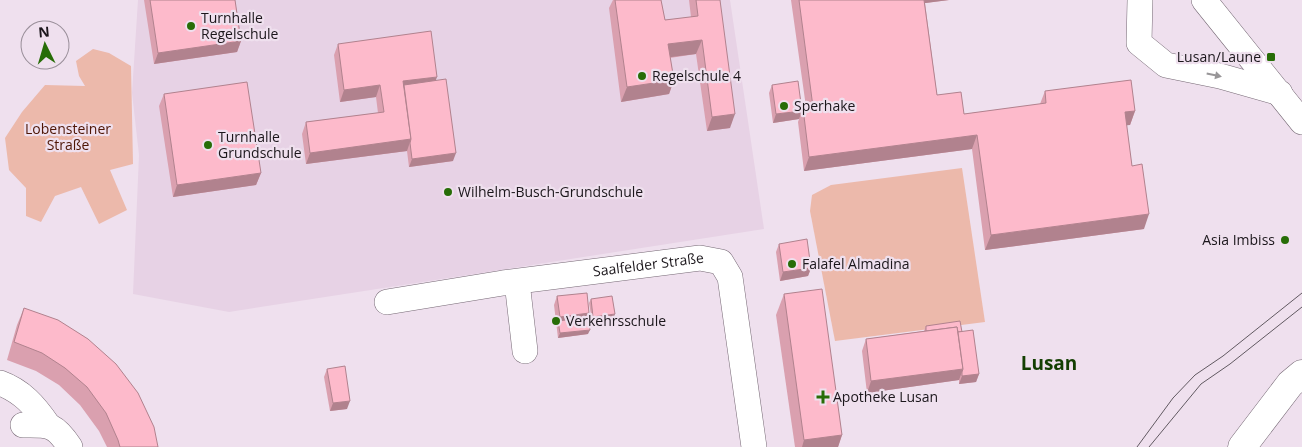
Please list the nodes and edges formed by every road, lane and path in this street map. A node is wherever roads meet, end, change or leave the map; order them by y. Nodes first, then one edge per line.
1 (1140, 0) edge
2 (1204, 0) edge
3 (1280, 94) junction
4 (1302, 122) edge
5 (517, 282) junction
6 (387, 302) dead end
7 (525, 351) dead end
8 (1302, 374) edge
9 (0, 383) edge
10 (22, 425) dead end
11 (48, 425) junction
12 (70, 447) edge
13 (754, 447) edge
14 (1242, 447) edge

1 -> 3 street
2 - 3 street
3 - 4 street
5 - 6 street, Saalfelder Straße
5 - 7 street
5 - 13 street, Saalfelder Straße
8 - 14 main road
9 - 11 street
10 - 11 street
11 - 12 street

